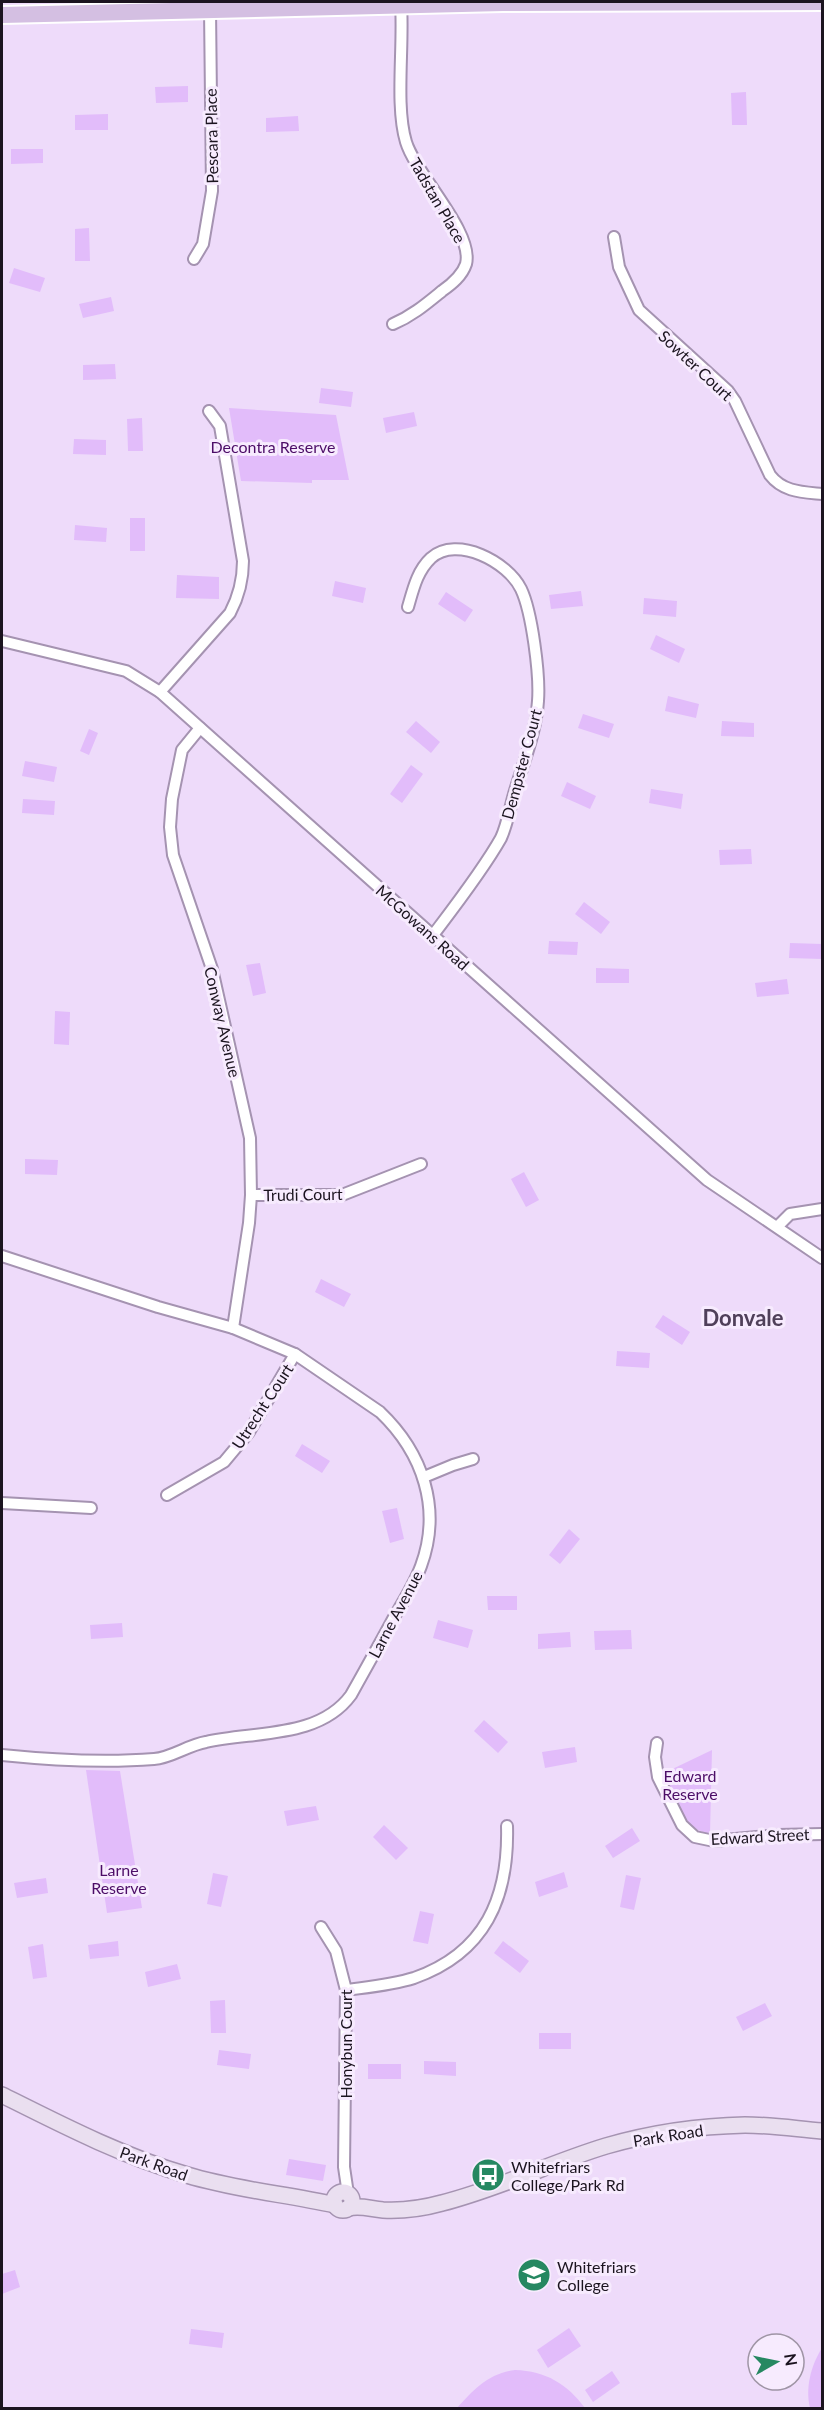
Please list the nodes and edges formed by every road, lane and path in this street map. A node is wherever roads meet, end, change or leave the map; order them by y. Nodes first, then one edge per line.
1 (578, 2) edge
2 (822, 3) edge
3 (401, 5) junction
4 (210, 9) junction
5 (2, 15) edge
6 (614, 237) dead end
7 (194, 259) dead end
8 (393, 324) dead end
9 (209, 411) dead end
10 (822, 494) edge
11 (408, 607) dead end
12 (2, 641) edge
13 (160, 692) junction
14 (200, 728) junction
15 (433, 935) junction
16 (421, 1164) dead end
17 (251, 1195) junction
18 (822, 1209) edge
19 (778, 1226) junction
20 (2, 1256) edge
21 (822, 1258) edge
22 (233, 1328) junction
23 (295, 1354) junction
24 (473, 1459) dead end
25 (424, 1478) junction
26 (167, 1495) dead end
27 (2, 1503) edge
28 (91, 1508) dead end
29 (657, 1743) dead end
30 (2, 1755) edge
31 (507, 1826) dead end
32 (822, 1834) edge
33 (321, 1927) dead end
34 (346, 1990) junction
35 (2, 2095) edge
36 (822, 2131) edge
37 (343, 2198) junction

1 - 2 main road
1 - 3 main road
3 - 4 main road
3 - 8 street, Tadstan Place
4 - 5 main road
4 - 7 street, Pescara Place
6 - 10 street, Sowter Court
9 - 13 street
11 - 15 street, Dempster Court
12 - 13 street, McGowans Road
13 - 14 street, McGowans Road
14 - 15 street, McGowans Road
14 - 17 street, Conway Avenue
15 - 19 street, McGowans Road
16 - 17 street, Trudi Court
17 - 22 street, Conway Avenue
18 - 19 street
19 - 21 street, McGowans Road
20 - 22 street, Larne Avenue
22 - 23 street, Larne Avenue
23 - 25 street, Larne Avenue
23 - 26 street, Utrecht Court
24 - 25 street
25 - 30 street, Larne Avenue
27 - 28 street
29 - 32 street, Edward Street
31 - 34 street
33 - 34 street, Honybun Court
34 - 37 street, Honybun Court
35 - 37 street, Park Road
36 - 37 street, Park Road

